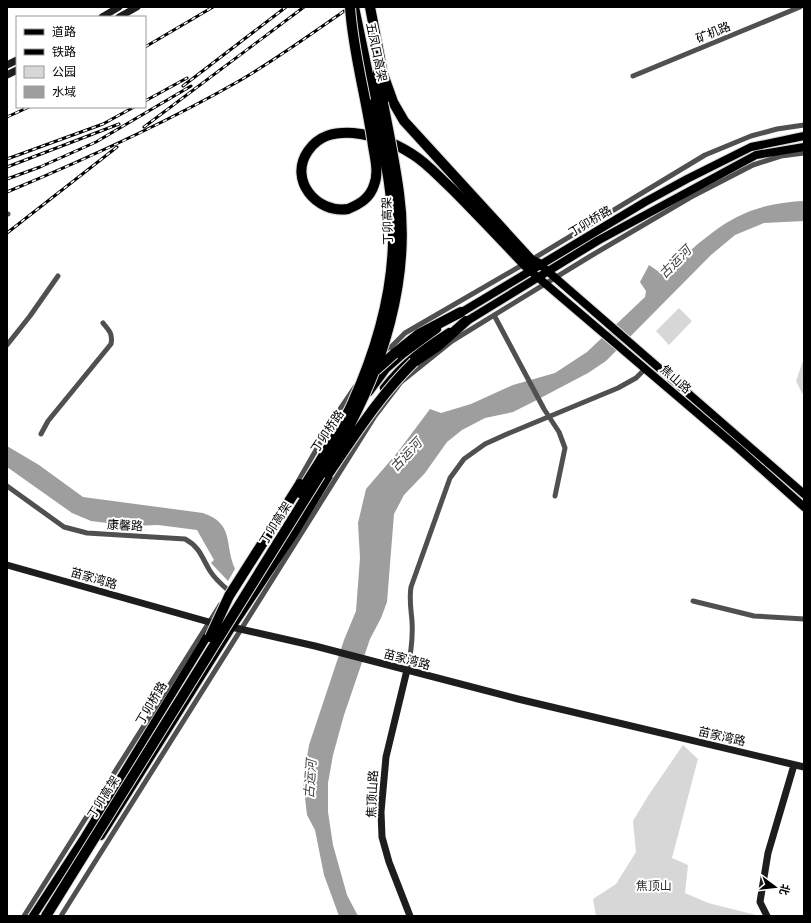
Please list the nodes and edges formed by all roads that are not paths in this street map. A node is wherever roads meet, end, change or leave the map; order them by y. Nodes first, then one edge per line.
1 (118, 7) edge
2 (137, 7) edge
3 (350, 7) edge
4 (354, 7) edge
5 (366, 7) edge
6 (370, 7) edge
7 (800, 7) edge
8 (104, 16) edge
9 (121, 16) edge
10 (16, 60) edge
11 (7, 65) edge
12 (16, 70) edge
13 (7, 75) edge
14 (633, 76) dead end
15 (379, 103) junction
16 (804, 125) edge
17 (804, 136) edge
18 (804, 146) edge
19 (804, 153) edge
20 (535, 268) junction
21 (58, 276) dead end
22 (554, 278) junction
23 (544, 284) junction
24 (461, 312) junction
25 (494, 315) junction
26 (466, 321) junction
27 (102, 323) dead end
28 (7, 345) edge
29 (645, 369) junction
30 (549, 417) junction
31 (41, 434) dead end
32 (337, 439) junction
33 (7, 486) edge
34 (804, 494) edge
35 (555, 496) dead end
36 (804, 507) edge
37 (7, 565) edge
38 (248, 591) junction
39 (229, 592) junction
40 (693, 601) dead end
41 (804, 619) edge
42 (212, 622) junction
43 (236, 629) junction
44 (210, 637) junction
45 (407, 670) junction
46 (794, 765) junction
47 (804, 767) edge
48 (57, 898) junction
49 (24, 916) edge
50 (34, 916) edge
51 (41, 916) edge
52 (46, 916) edge
53 (50, 916) edge
54 (61, 916) edge
55 (410, 916) edge
56 (766, 916) edge

1 - 8 street
2 - 9 street
3 - 20 highway, bridge
4 - 15 highway, 五凤口高架
5 - 15 highway, 五凤口高架
6 - 20 highway
7 - 14 street, 矿机路
10 - 11 street
12 - 13 street
15 - 32 highway, 丁卯高架, bridge
16 - 20 street
17 - 20 main road, 丁卯桥路
18 - 20 main road, 丁卯桥路
19 - 22 street
20 - 22 main road, 焦山路
20 - 23 main road, 焦山路
20 - 24 main road, 丁卯桥路
20 - 26 main road, 丁卯桥路
20 - 39 street
21 - 28 street
22 - 23 street
22 - 34 main road, 焦山路
23 - 25 street
23 - 29 main road, 焦山路
24 - 42 main road, 丁卯桥路
24 - 44 highway, bridge
25 - 30 street
25 - 43 street
26 - 38 highway, bridge
26 - 43 main road, 丁卯桥路
27 - 31 street
29 - 30 street
29 - 36 main road, 焦山路
30 - 35 street
30 - 45 street
32 - 38 highway, 丁卯高架, bridge
32 - 44 highway, 丁卯高架, bridge
33 - 39 street, 康馨路
37 - 42 street, 苗家湾路
38 - 48 highway, 丁卯高架, bridge
39 - 42 street
40 - 41 street
42 - 43 street, 苗家湾路
42 - 49 street
42 - 50 main road, 丁卯桥路
43 - 45 street, 苗家湾路
43 - 53 main road, 丁卯桥路
43 - 54 street
44 - 51 highway, 丁卯高架
45 - 46 street, 苗家湾路
45 - 55 street, 焦顶山路
46 - 47 street, 苗家湾路
46 - 56 street
48 - 52 highway, 丁卯高架, bridge
48 - 53 highway, bridge

